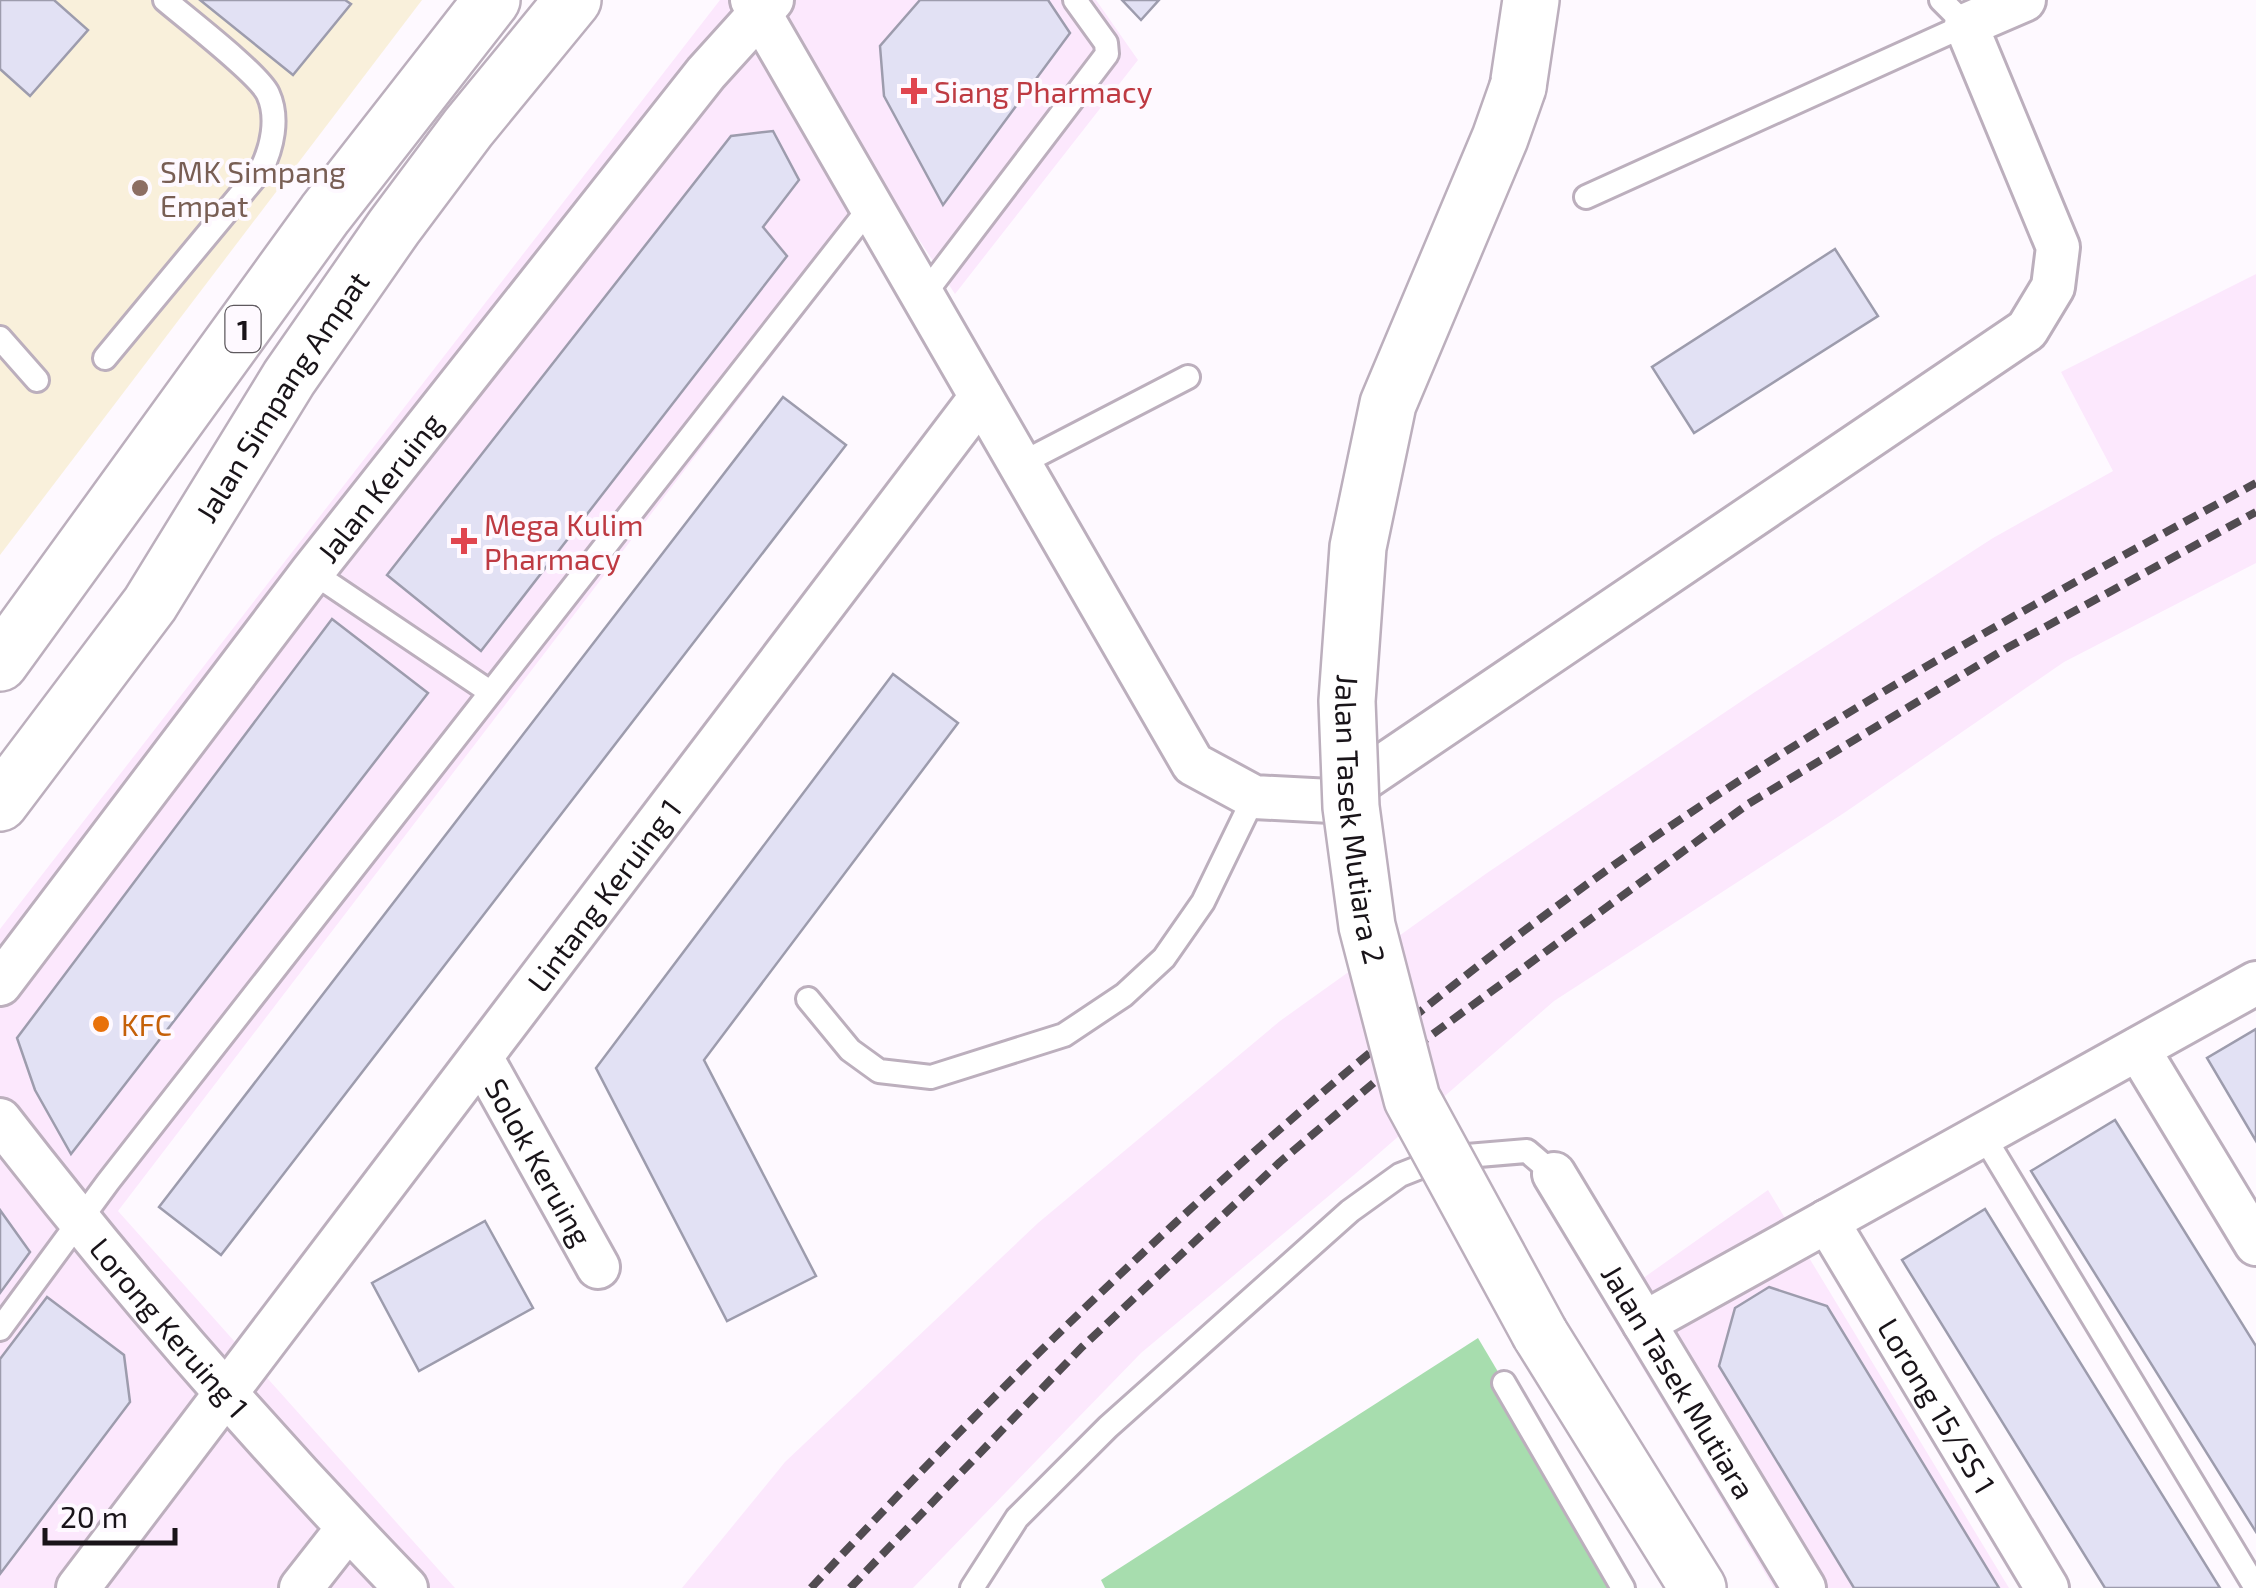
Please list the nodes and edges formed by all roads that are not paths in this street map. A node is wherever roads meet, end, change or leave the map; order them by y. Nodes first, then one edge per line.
1 (165, 0) edge
2 (492, 0) edge
3 (573, 0) edge
4 (1075, 0) edge
5 (1531, 0) edge
6 (2024, 0) edge
7 (754, 4) edge
8 (1954, 12) edge
9 (1586, 197) dead end
10 (871, 206) junction
11 (923, 296) junction
12 (0, 338) edge
13 (106, 358) dead end
14 (1188, 377) dead end
15 (38, 380) dead end
16 (982, 397) junction
17 (1020, 464) junction
18 (312, 572) junction
19 (0, 662) edge
20 (490, 692) junction
21 (1254, 797) junction
22 (0, 802) edge
23 (2256, 983) edge
24 (0, 984) edge
25 (808, 999) dead end
26 (2138, 1049) junction
27 (481, 1057) junction
28 (0, 1120) edge
29 (1983, 1135) junction
30 (1554, 1174) joint
31 (1826, 1222) junction
32 (80, 1223) junction
33 (2256, 1244) edge
34 (598, 1267) dead end
35 (1644, 1323) junction
36 (0, 1329) edge
37 (1504, 1383) dead end
38 (226, 1393) junction
39 (348, 1528) junction
40 (1616, 1585) edge
41 (78, 1588) edge
42 (301, 1588) edge
43 (406, 1588) edge
44 (972, 1588) edge
45 (1698, 1588) edge
46 (1804, 1588) edge
47 (2048, 1588) edge
48 (2256, 1588) edge

1 - 13 lane
2 - 19 main road, 1
3 - 22 main road, Jalan Simpang Ampat / 1
4 - 11 lane
5 - 45 main road, Jalan Tasek Mutiara 2, bridge
6 - 8 street
7 - 10 street
7 - 18 street, Jalan Keruing
8 - 9 lane
8 - 21 street
10 - 11 street
10 - 20 lane
11 - 16 street
12 - 15 lane
14 - 17 lane
16 - 17 street
16 - 27 street, Lintang Keruing 1
17 - 21 street
18 - 20 lane
18 - 24 street, Jalan Keruing
20 - 32 lane
21 - 25 lane
23 - 26 street
26 - 29 street
26 - 33 street
27 - 34 street, Solok Keruing
27 - 38 street, Lintang Keruing 1
28 - 32 street, Lorong Keruing 1
29 - 31 street
29 - 48 lane
30 - 35 street, Jalan Tasek Mutiara
30 - 44 lane
31 - 35 street
31 - 47 street, Lorong 15/SS 1
32 - 36 lane
32 - 38 street, Lorong Keruing 1
35 - 46 street, Jalan Tasek Mutiara
37 - 40 lane
38 - 39 street, Lorong Keruing 1
38 - 41 street, Lintang Keruing 1
39 - 42 street
39 - 43 street, Lorong Keruing 1

